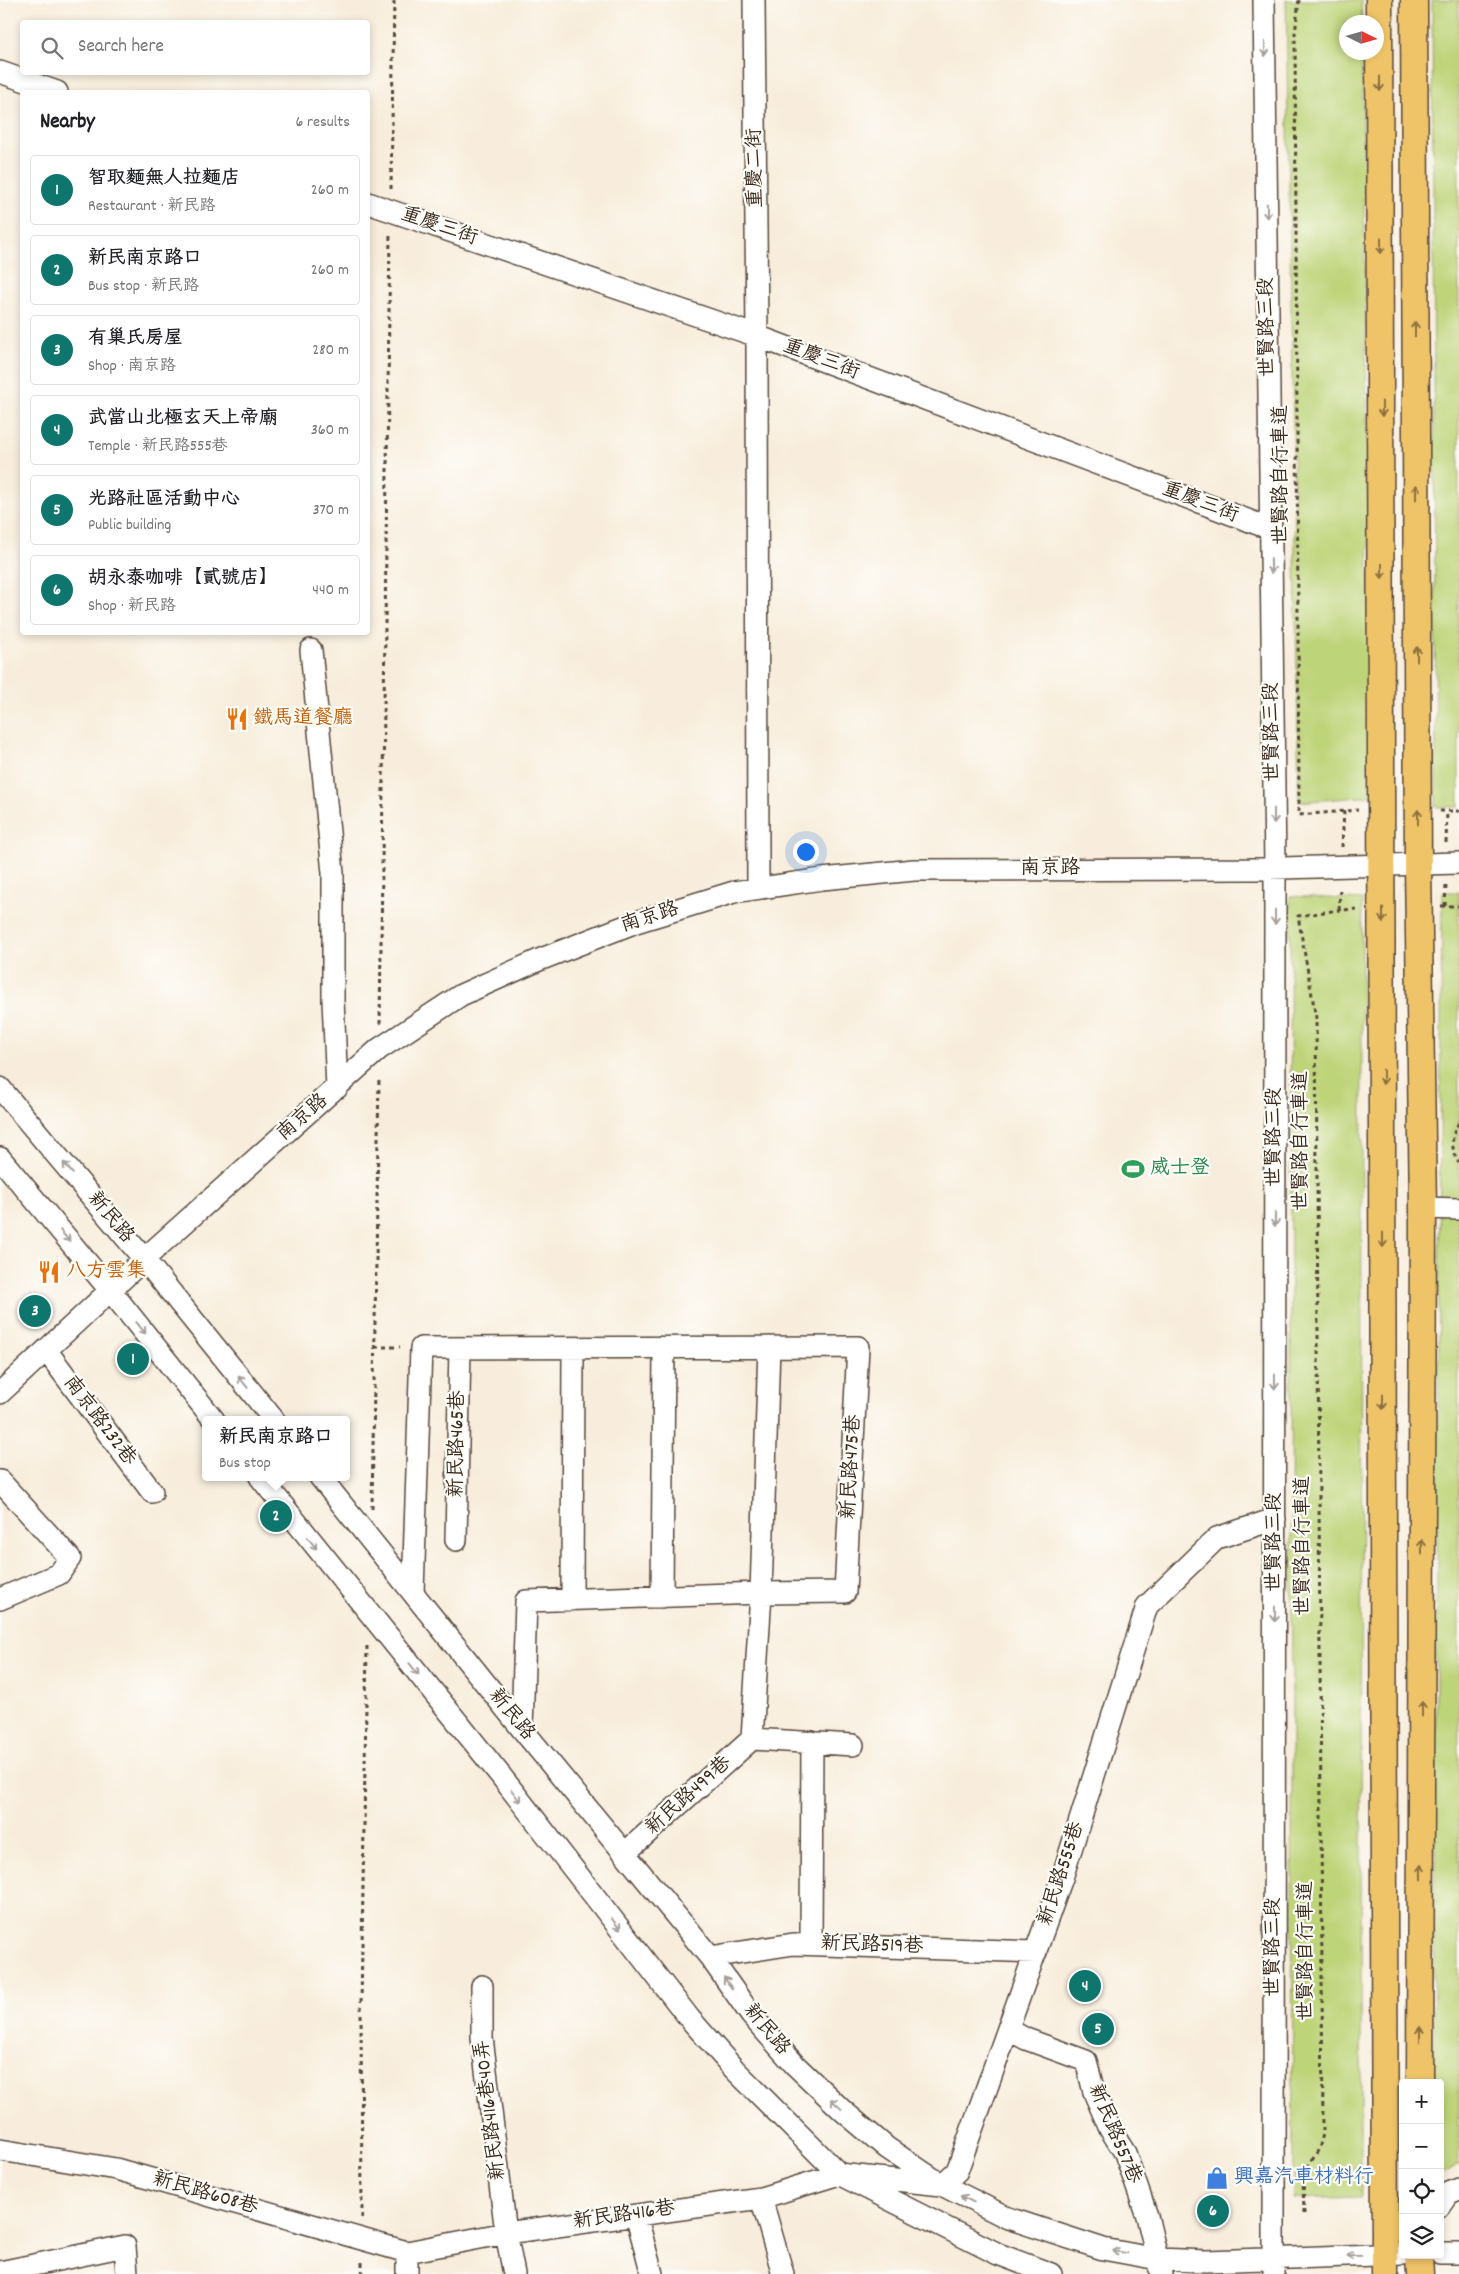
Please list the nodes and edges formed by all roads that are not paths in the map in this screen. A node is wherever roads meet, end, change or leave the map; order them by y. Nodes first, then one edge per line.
1 (754, 0) edge
2 (1264, 0) edge
3 (1379, 0) edge
4 (1414, 0) edge
5 (0, 72) edge
6 (51, 90) edge
7 (370, 204) edge
8 (757, 336) junction
9 (1271, 529) junction
10 (311, 650) dead end
11 (1459, 863) edge
12 (1418, 865) junction
13 (1382, 866) junction
14 (1275, 868) junction
15 (758, 888) junction
16 (0, 1088) edge
17 (337, 1088) junction
18 (0, 1158) edge
19 (1423, 1208) junction
20 (1459, 1209) edge
21 (144, 1259) junction
22 (110, 1290) junction
23 (769, 1347) junction
24 (460, 1348) junction
25 (664, 1348) junction
26 (573, 1349) junction
27 (46, 1350) junction
28 (0, 1394) edge
29 (211, 1416) edge
30 (271, 1416) edge
31 (0, 1481) edge
32 (263, 1481) edge
33 (323, 1481) edge
34 (152, 1492) dead end
35 (1275, 1520) junction
36 (456, 1540) dead end
37 (762, 1593) junction
38 (413, 1594) junction
39 (662, 1597) junction
40 (0, 1599) edge
41 (572, 1600) junction
42 (522, 1729) junction
43 (752, 1739) junction
44 (812, 1742) junction
45 (853, 1744) dead end
46 (625, 1853) junction
47 (811, 1944) junction
48 (1036, 1952) junction
49 (710, 1957) junction
50 (482, 1986) dead end
51 (1009, 2030) junction
52 (1420, 2079) edge
53 (0, 2150) edge
54 (839, 2174) junction
55 (942, 2185) junction
56 (1459, 2189) edge
57 (762, 2198) junction
58 (1444, 2200) edge
59 (636, 2215) junction
60 (506, 2233) junction
61 (407, 2252) junction
62 (1459, 2252) edge
63 (1444, 2254) edge
64 (1419, 2259) edge
65 (1391, 2261) edge
66 (1159, 2266) edge
67 (1273, 2266) edge
68 (0, 2272) edge
69 (127, 2274) edge
70 (407, 2274) edge
71 (514, 2274) edge
72 (652, 2274) edge
73 (783, 2274) edge
74 (1050, 2274) edge
75 (1420, 2274) edge

1 - 8 street, 重慶二街
2 -> 9 street, 世賢路三段
3 -> 13 main road
12 -> 4 main road
5 - 6 street
7 - 8 street, 重慶三街
8 - 9 street, 重慶三街
8 - 15 street, 重慶二街
9 -> 14 street, 世賢路三段
10 - 17 street
11 - 12 street, 南京路
12 - 13 street, 南京路
12 - 19 main road
13 - 14 street, 南京路
13 -> 65 main road
14 - 15 street, 南京路
14 -> 35 street, 世賢路三段
15 - 17 street, 南京路
21 -> 16 street, 新民路
17 - 21 street, 南京路
18 -> 22 street
19 - 20 street
52 -> 19 main road
21 - 22 street, 南京路
30 -> 21 street, 新民路
22 - 27 street, 南京路
22 -> 29 street
23 - 25 street, 新民路475巷
23 - 37 street
23 - 37 street, 新民路475巷
24 - 26 street, 新民路475巷
24 - 36 street, 新民路465巷
24 - 38 street, 新民路475巷
25 - 26 street, 新民路475巷
25 - 39 street
26 - 41 street
27 - 28 street, 南京路
27 - 34 street, 南京路232巷
31 - 40 street
32 -> 54 street
33 - 38 street, 新民路
35 - 48 street, 新民路555巷
35 -> 67 street, 世賢路三段
37 - 39 street, 新民路475巷
37 - 43 street
38 - 42 street, 新民路
39 - 41 street, 新民路475巷
41 - 42 street, 新民路475巷
42 - 46 street, 新民路
43 - 44 street
43 - 46 street, 新民路499巷
44 - 45 street
44 - 47 street
46 - 49 street, 新民路
47 - 48 street, 新民路519巷
47 - 49 street, 新民路519巷
48 - 51 street, 新民路555巷
55 -> 49 street, 新民路
50 - 60 street, 新民路416巷40弄
51 - 55 street, 新民路555巷
51 - 66 street, 新民路557巷
53 - 61 street, 新民路608巷
54 - 55 street
54 - 57 street, 新民路416巷
54 - 74 street
66 -> 55 street, 新民路
56 - 58 street
57 - 59 street, 新民路416巷
57 - 73 street
59 - 60 street, 新民路416巷
59 - 72 street
60 - 61 street, 新民路416巷
60 - 71 street, 新民路416巷40弄
61 - 70 street
62 - 63 street
64 - 75 main road
65 -> 67 street, 新民路
66 - 67 street, 新民路
68 - 69 street

